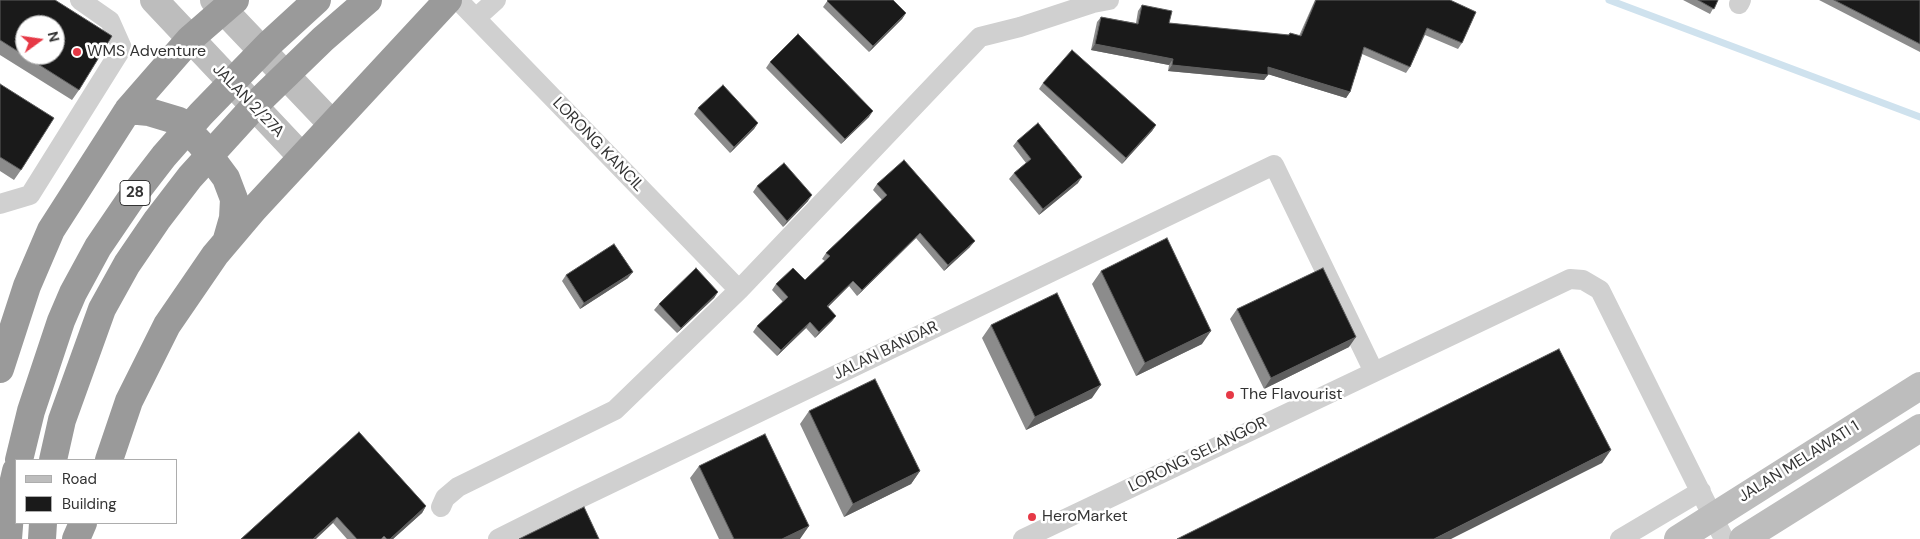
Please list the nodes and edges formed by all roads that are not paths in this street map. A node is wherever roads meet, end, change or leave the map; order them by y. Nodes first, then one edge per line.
1 (80, 0) edge
2 (154, 0) edge
3 (368, 0) edge
4 (448, 0) edge
5 (458, 0) edge
6 (496, 0) edge
7 (1108, 0) edge
8 (224, 3) edge
9 (308, 7) edge
10 (476, 18) junction
11 (190, 39) junction
12 (128, 110) junction
13 (332, 124) junction
14 (302, 157) junction
15 (0, 204) edge
16 (225, 244) junction
17 (739, 290) junction
18 (0, 369) edge
19 (1374, 372) junction
20 (1920, 386) edge
21 (1920, 428) edge
22 (19, 459) edge
23 (53, 459) edge
24 (109, 459) edge
25 (15, 475) edge
26 (1701, 491) junction
27 (441, 507) dead end
28 (43, 524) edge
29 (83, 524) edge
30 (1719, 528) edge
31 (8, 539) edge
32 (42, 539) edge
33 (76, 539) edge
34 (498, 539) edge
35 (1023, 539) edge
36 (1620, 539) edge
37 (1678, 539) edge
38 (1743, 539) edge

1 - 15 street
2 - 11 street, JALAN 2/27A
3 - 23 highway, 28
4 - 13 highway
5 - 10 street, LORONG KANCIL
6 - 10 street
7 - 17 street
8 - 11 highway
8 - 13 street
9 - 22 highway, 28
10 - 17 street, LORONG KANCIL
11 - 12 highway
11 - 14 street, JALAN 2/27A
12 - 16 highway
12 - 18 highway
13 - 14 highway
14 - 16 highway
16 - 24 highway
17 - 27 street
19 - 26 street, LORONG SELANGOR
19 - 34 street, JALAN BANDAR
19 - 35 street, LORONG SELANGOR
20 - 30 street, JALAN MELAWATI 1
21 - 38 street
25 - 31 highway
26 - 30 street, LORONG SELANGOR
26 - 36 street
28 - 32 highway
29 - 33 highway
30 - 37 street, JALAN MELAWATI 1

